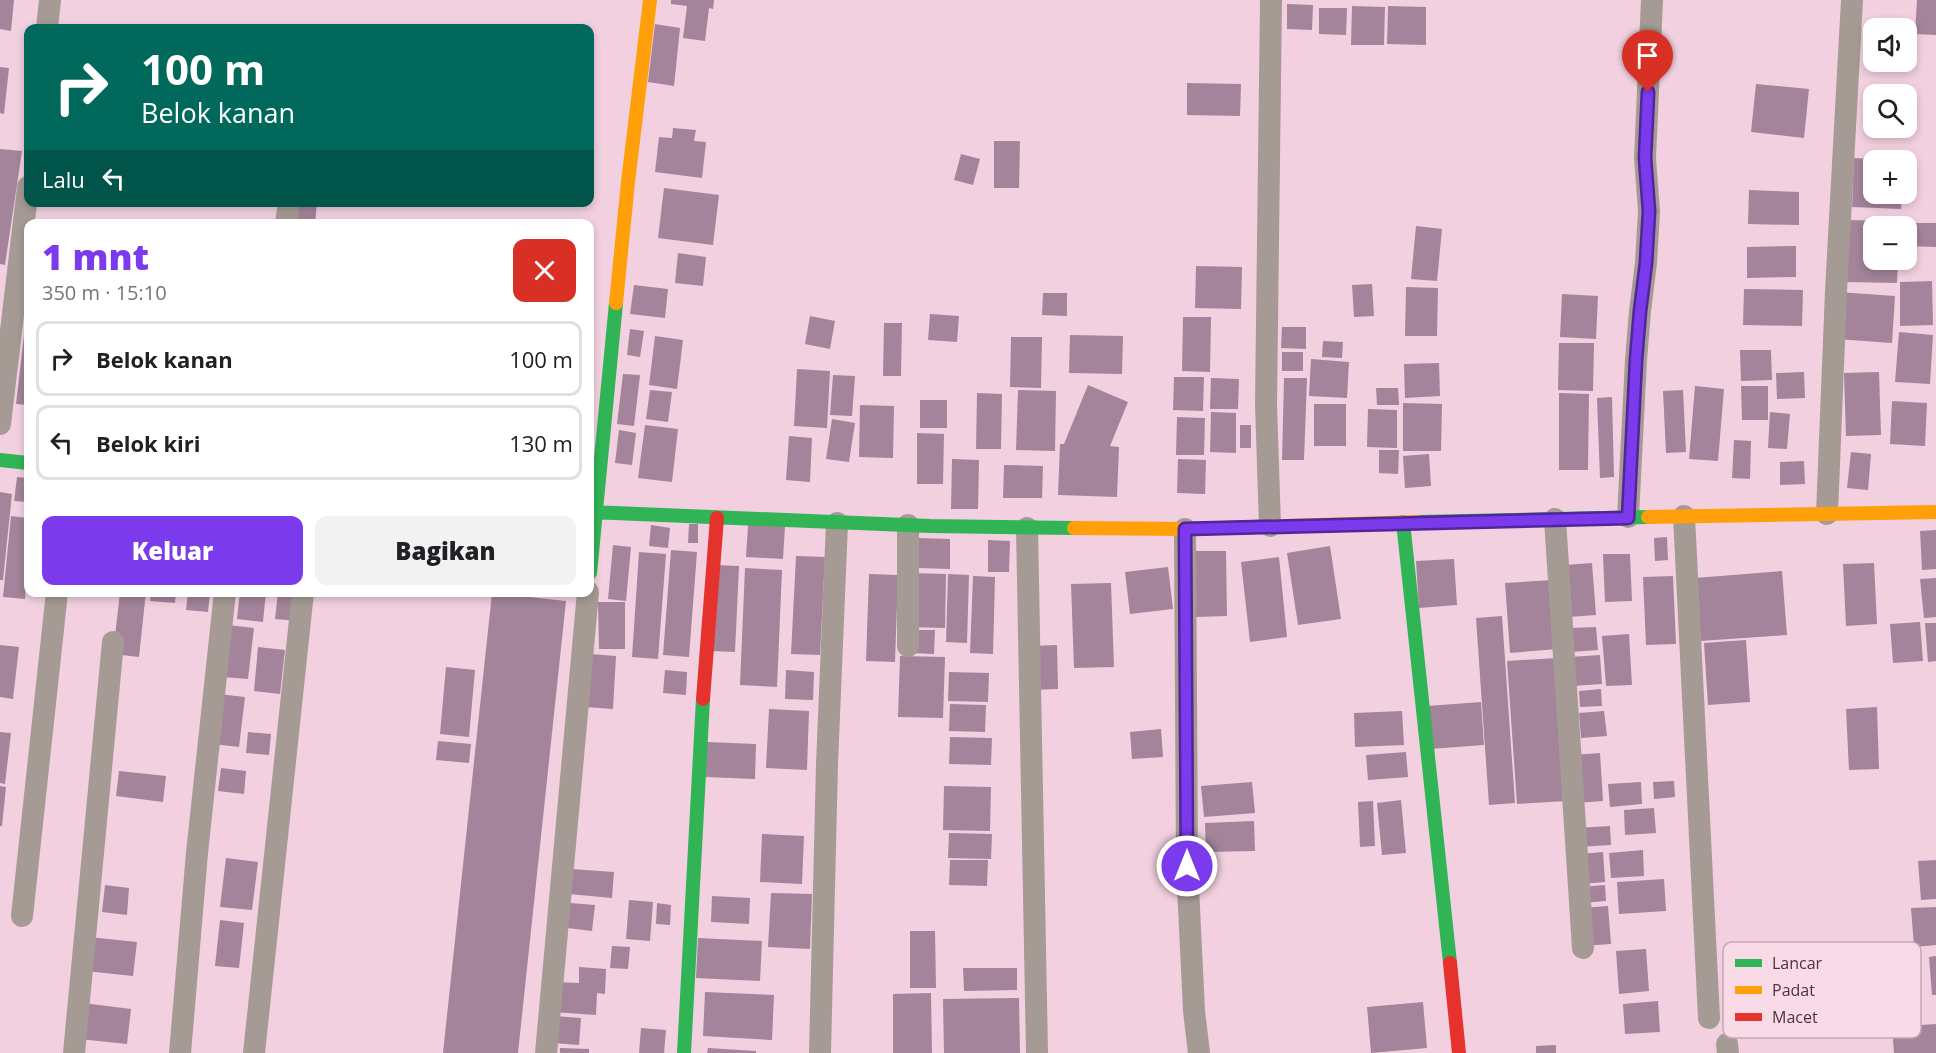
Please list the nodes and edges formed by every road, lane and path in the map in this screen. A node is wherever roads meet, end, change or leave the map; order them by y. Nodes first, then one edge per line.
1 (50, 0) edge
2 (650, 0) edge
3 (1271, 0) edge
4 (1652, 0) edge
5 (1852, 0) edge
6 (47, 24) edge
7 (24, 221) edge
8 (0, 424) edge
9 (0, 460) edge
10 (24, 463) edge
11 (594, 494) edge
12 (594, 512) edge
13 (1936, 512) edge
14 (1827, 514) junction
15 (1684, 516) junction
16 (717, 518) junction
17 (1628, 518) junction
18 (1555, 519) junction
19 (1402, 522) junction
20 (837, 523) junction
21 (908, 525) junction
22 (1270, 526) junction
23 (1027, 528) junction
24 (1185, 529) junction
25 (56, 597) edge
26 (224, 597) edge
27 (302, 597) edge
28 (588, 597) edge
29 (113, 642) dead end
30 (908, 646) dead end
31 (22, 916) dead end
32 (1583, 948) dead end
33 (1709, 1018) dead end
34 (74, 1053) edge
35 (180, 1053) edge
36 (254, 1053) edge
37 (546, 1053) edge
38 (684, 1053) edge
39 (820, 1053) edge
40 (1037, 1053) edge
41 (1198, 1053) edge
42 (1459, 1053) edge

1 - 6 street
2 - 11 street
3 - 22 street
4 - 17 street
5 - 14 street
7 - 8 street
9 - 10 street
12 - 16 street
13 - 14 street
14 - 15 street
15 - 17 street
15 - 33 street
16 - 20 street
16 - 38 street
17 - 18 street
18 - 19 street
18 - 32 street
19 - 22 street
19 - 42 street
20 - 21 street
20 - 39 street
21 - 23 street
21 - 30 street
22 - 24 street
23 - 24 street
23 - 40 street
24 - 41 street
25 - 31 street
26 - 35 street
27 - 36 street
28 - 37 street
29 - 34 street

